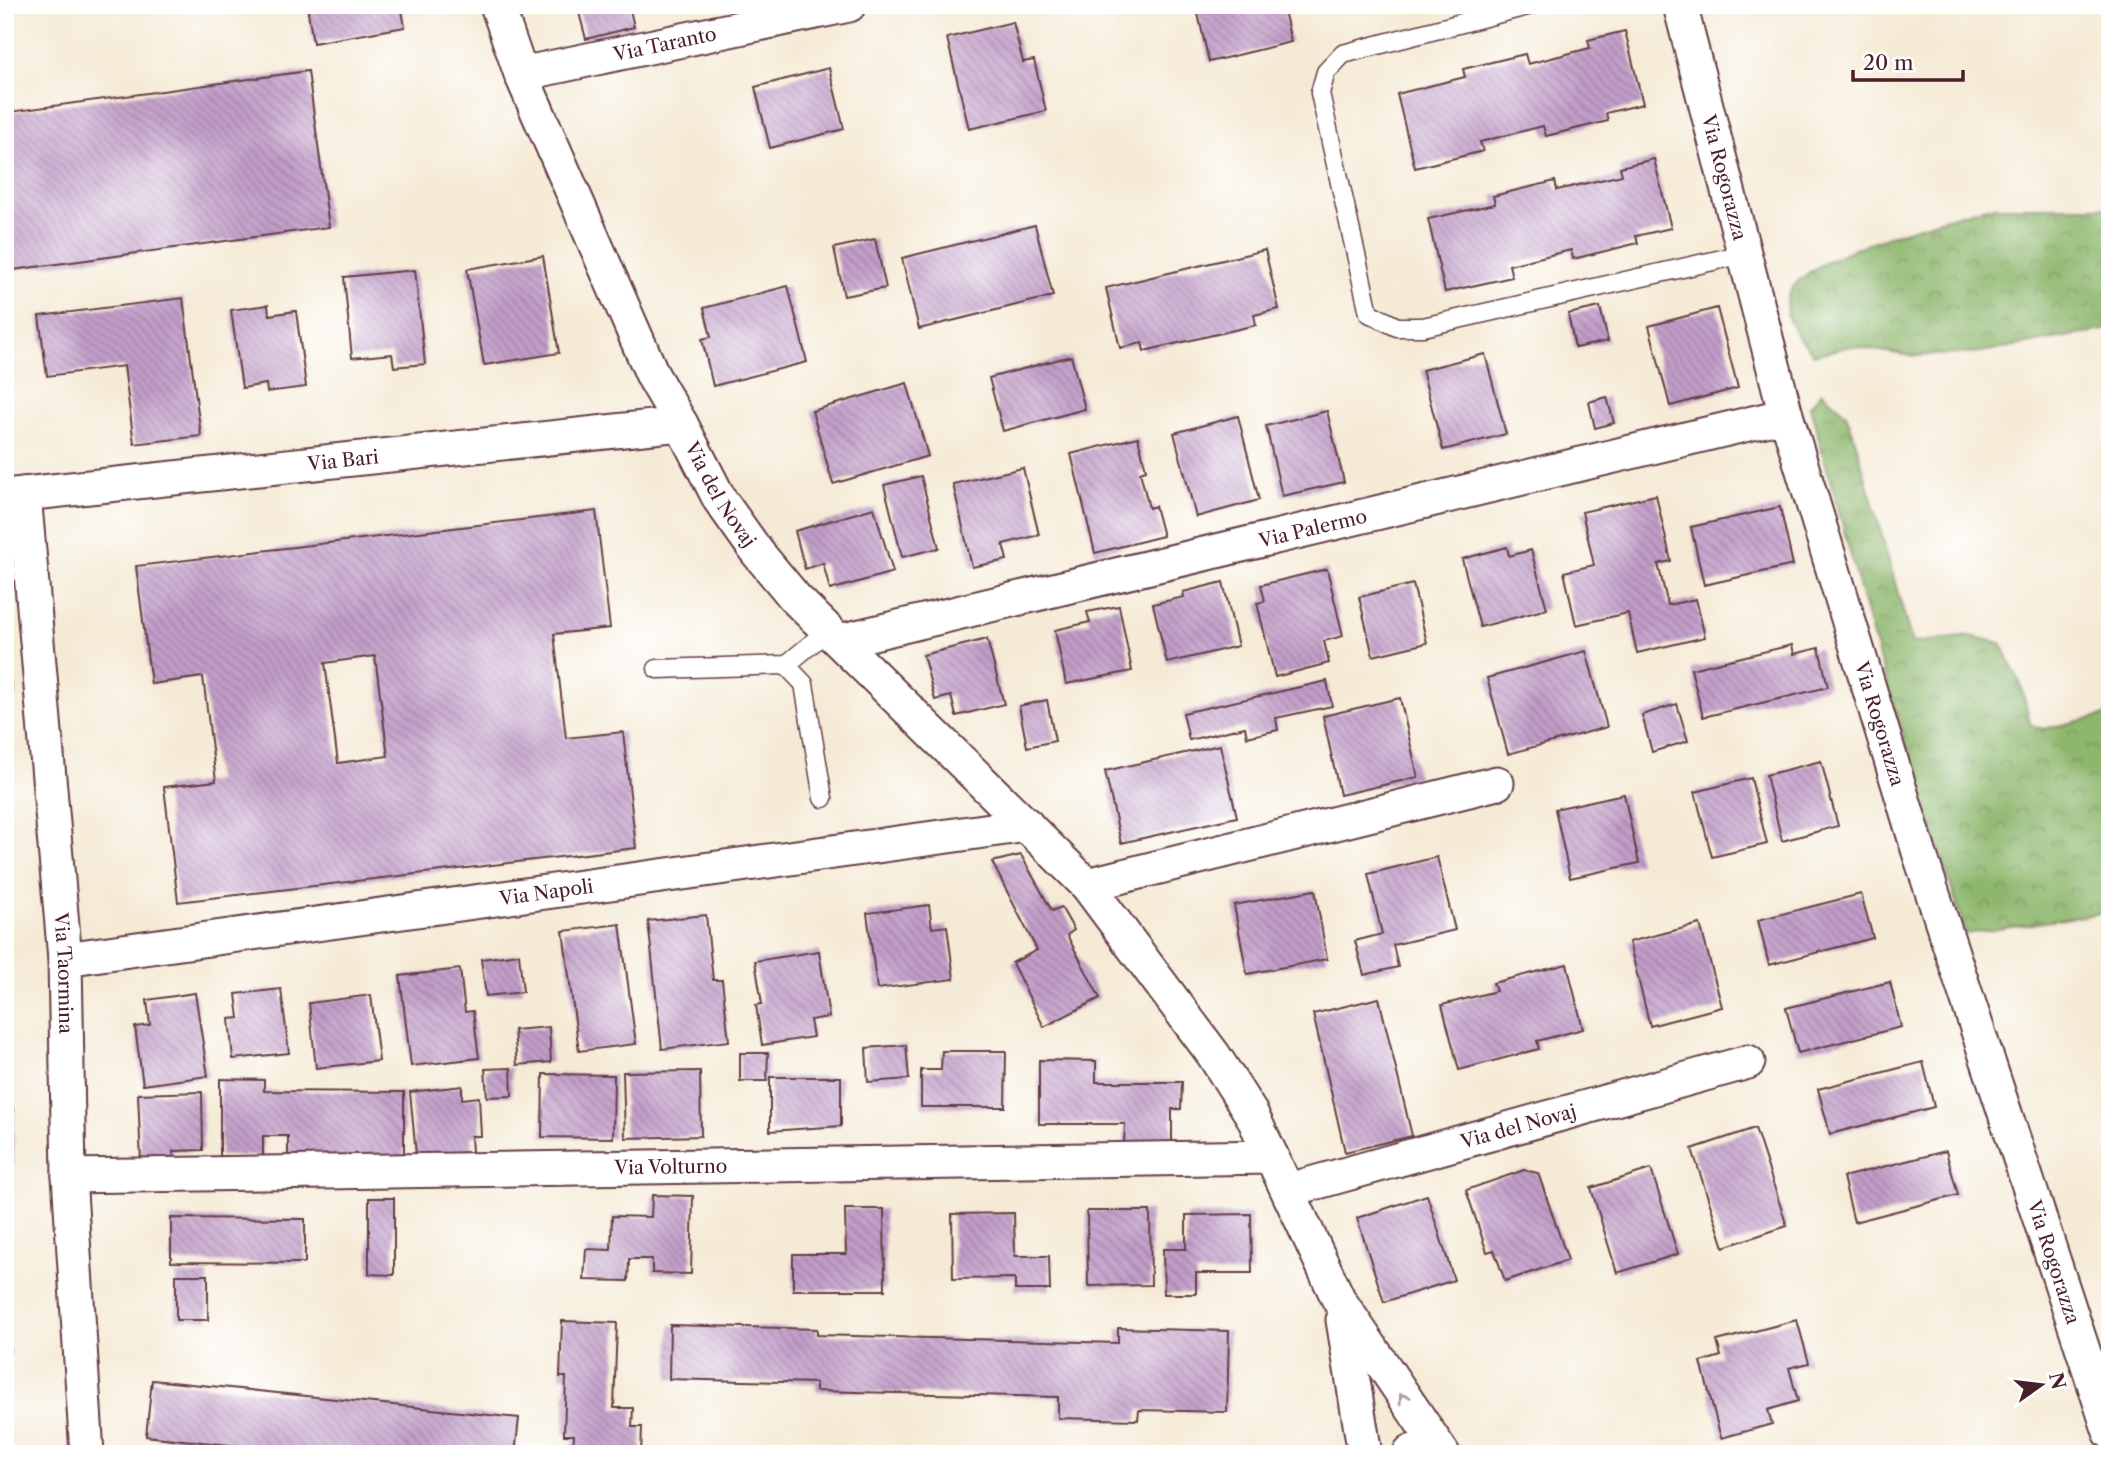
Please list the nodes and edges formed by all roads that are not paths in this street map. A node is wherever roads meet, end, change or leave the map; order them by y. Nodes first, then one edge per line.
1 (497, 5) edge
2 (849, 5) edge
3 (1531, 5) edge
4 (1680, 5) edge
5 (521, 75) junction
6 (1744, 254) junction
7 (1786, 415) junction
8 (681, 424) junction
9 (15, 495) edge
10 (834, 636) junction
11 (786, 665) junction
12 (657, 669) dead end
13 (1497, 783) dead end
14 (822, 798) dead end
15 (1027, 825) junction
16 (1087, 885) junction
17 (65, 959) junction
18 (1748, 1062) dead end
19 (1272, 1157) junction
20 (69, 1176) junction
21 (1289, 1190) junction
22 (1339, 1300) junction
23 (2110, 1432) edge
24 (2110, 1445) edge
25 (87, 1454) edge
26 (1365, 1454) edge
27 (1412, 1454) edge
28 (1422, 1454) edge
29 (1443, 1454) edge
30 (2108, 1454) edge

1 - 5 street, Via del Novaj
2 - 5 street, Via Taranto
3 - 6 lane
4 - 6 street, Via Rogorazza
5 - 8 street, Via del Novaj
6 - 7 street, Via Rogorazza
7 - 10 street, Via Palermo
7 - 23 street, Via Rogorazza
8 - 9 street, Via Bari
8 - 10 street, Via del Novaj
9 - 17 street, Via Taormina
10 - 11 lane
10 - 15 street, Via del Novaj
11 - 12 lane
11 - 14 lane
13 - 16 street
15 - 16 street, Via del Novaj
15 - 17 street, Via Napoli
16 - 19 street, Via del Novaj
17 - 20 street, Via Taormina
18 - 21 street, Via del Novaj
19 - 20 street, Via Volturno
19 - 21 street, Via del Novaj
20 - 25 street, Via Taormina
21 - 22 street, Via del Novaj
22 - 26 street, Via del Novaj
29 -> 22 street, Via del Novaj
24 - 30 street
27 - 28 street

